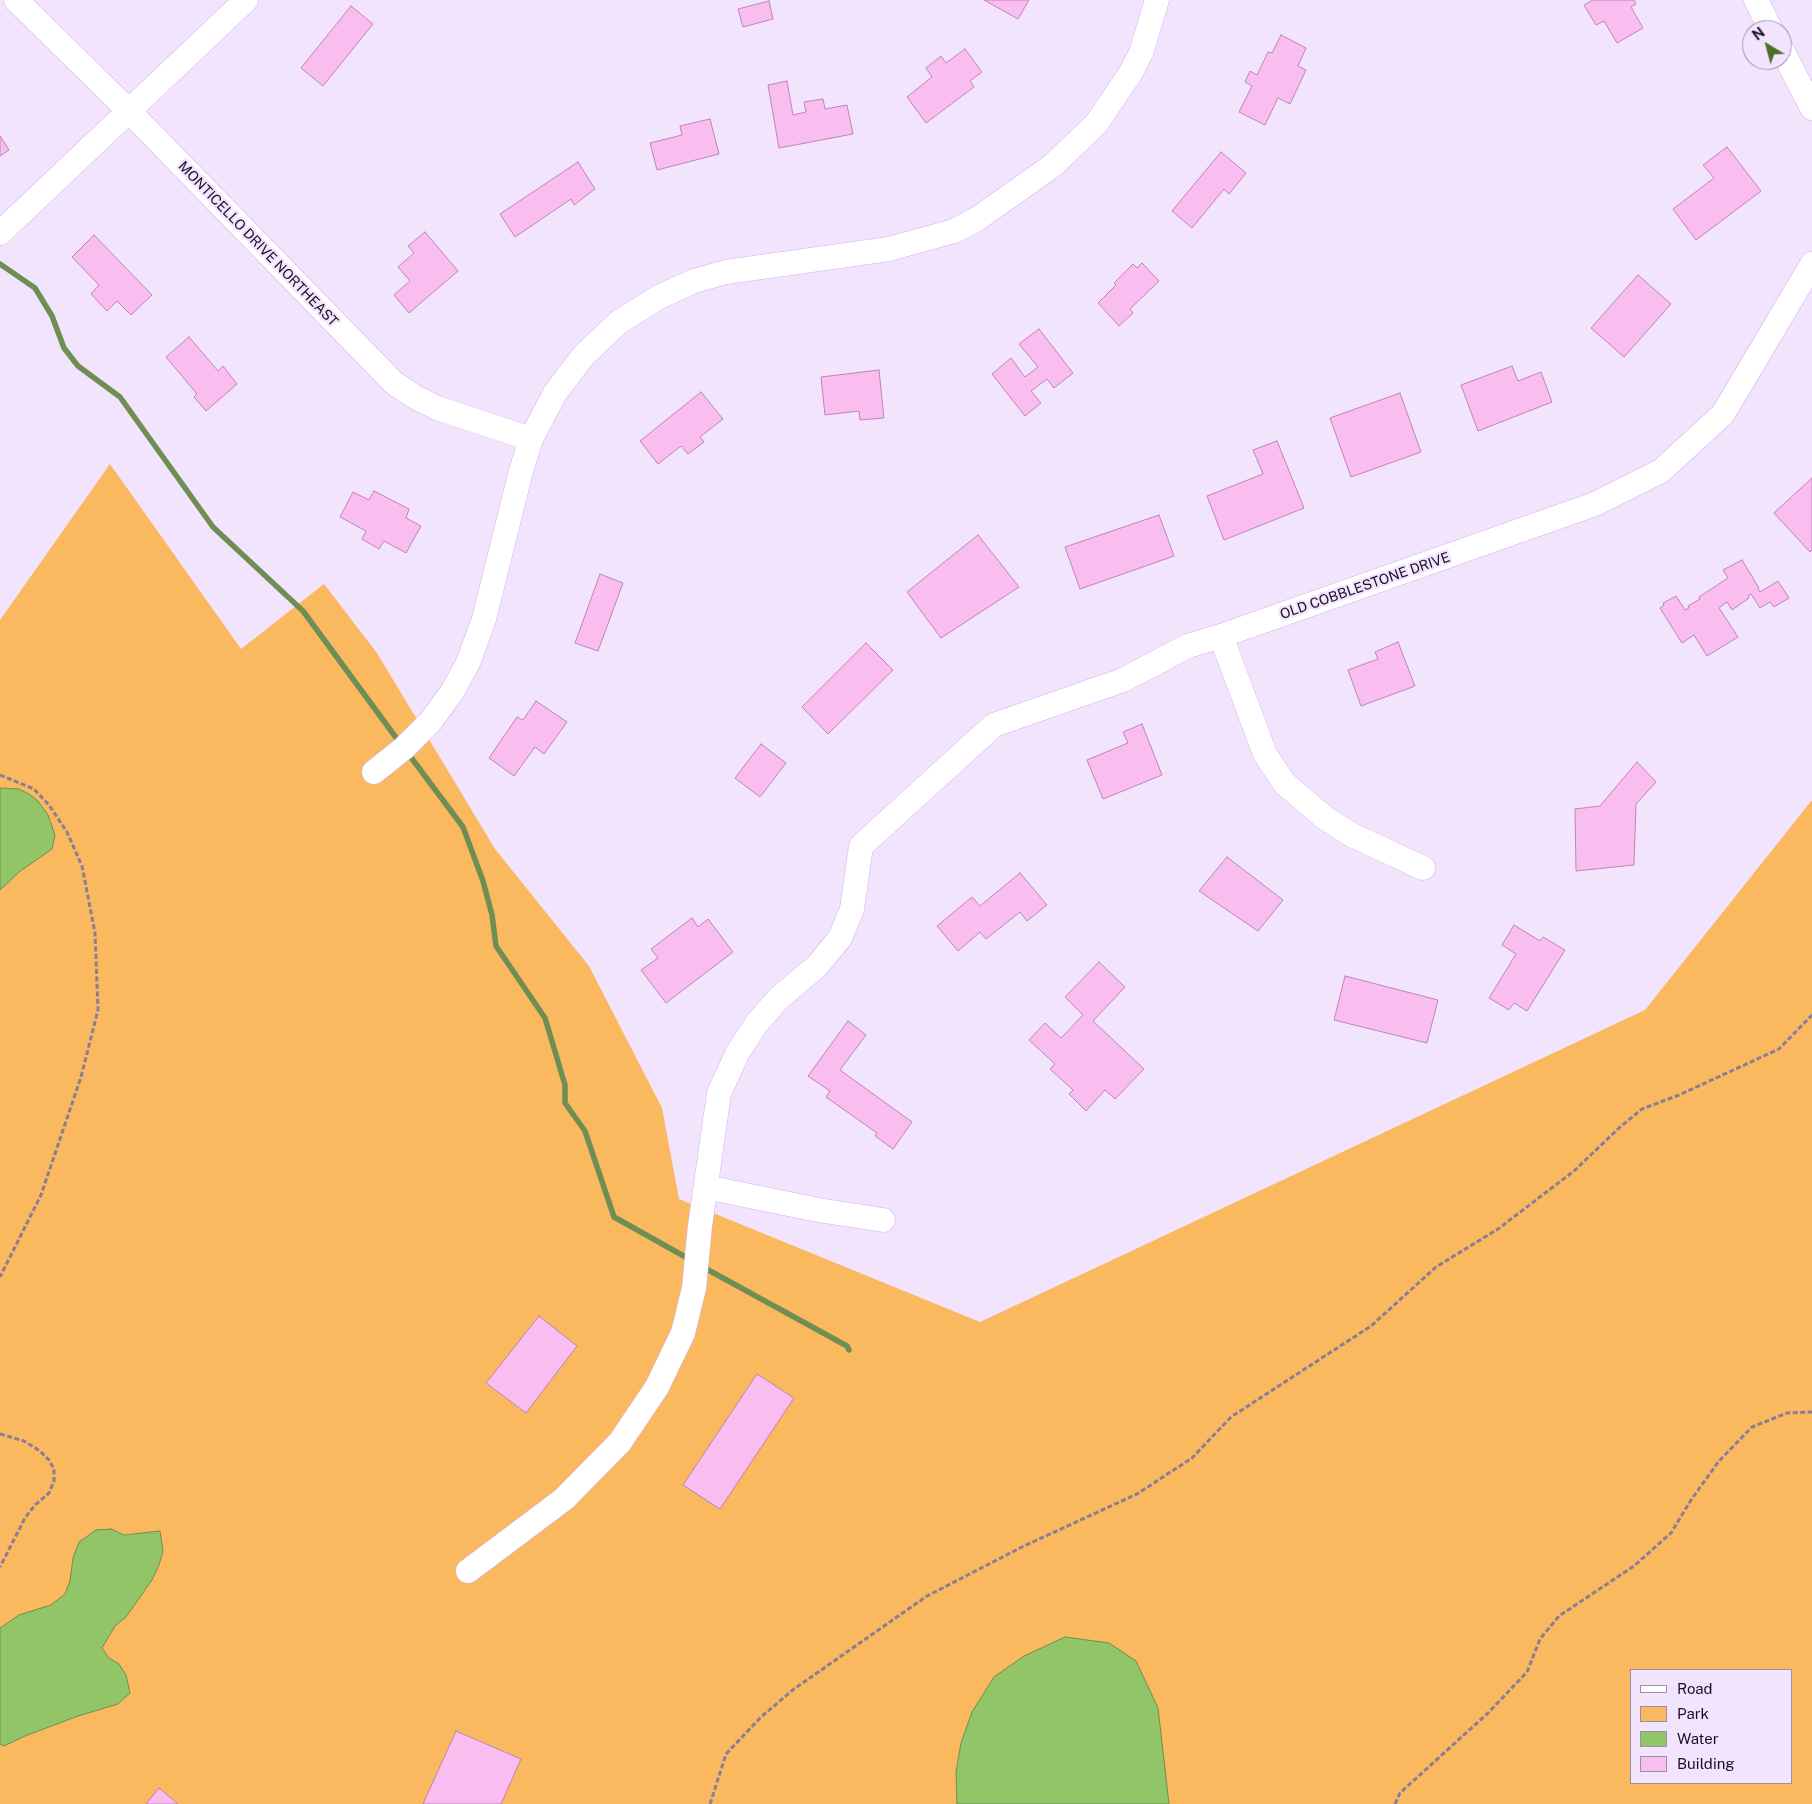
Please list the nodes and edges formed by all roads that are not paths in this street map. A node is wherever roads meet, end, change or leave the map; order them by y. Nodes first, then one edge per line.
1 (16, 0) edge
2 (246, 0) edge
3 (1157, 0) edge
4 (1756, 0) edge
5 (1766, 20) edge
6 (1792, 69) edge
7 (1812, 108) edge
8 (128, 110) junction
9 (0, 233) edge
10 (1812, 264) edge
11 (532, 439) junction
12 (1222, 636) junction
13 (374, 772) dead end
14 (1423, 868) dead end
15 (706, 1186) junction
16 (883, 1220) dead end
17 (468, 1571) dead end

1 - 8 street, MONTICELLO DRIVE NORTHEAST
2 - 8 street
3 - 11 street
4 - 5 street
6 - 7 street
8 - 9 street
8 - 11 street, MONTICELLO DRIVE NORTHEAST
10 - 12 street, OLD COBBLESTONE DRIVE
11 - 13 street
12 - 14 street
12 - 15 street, OLD COBBLESTONE DRIVE
15 - 16 street
15 - 17 street

